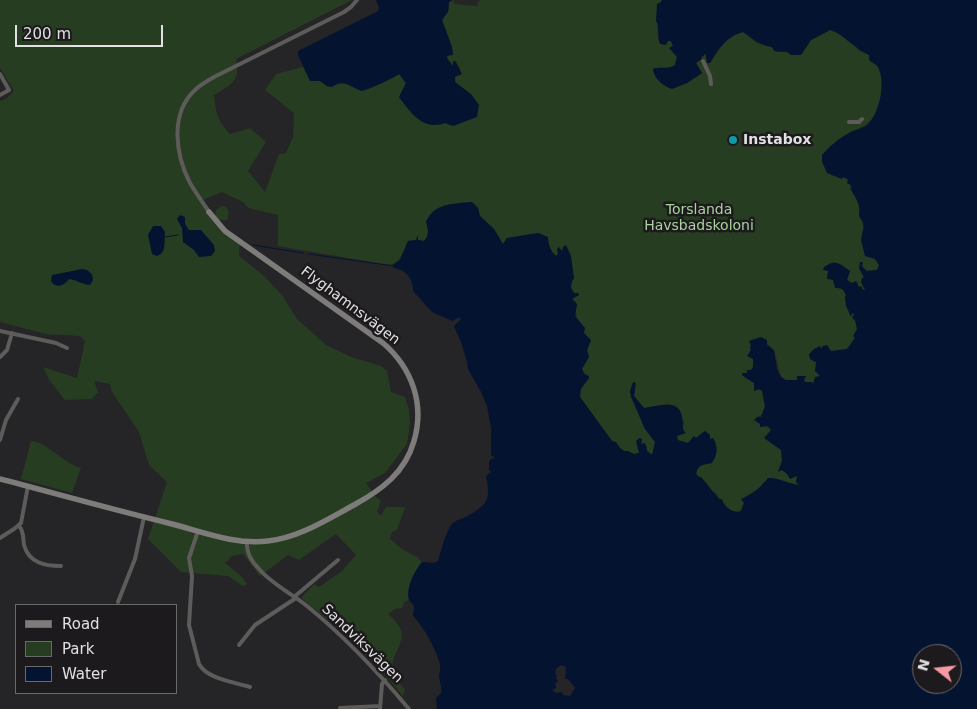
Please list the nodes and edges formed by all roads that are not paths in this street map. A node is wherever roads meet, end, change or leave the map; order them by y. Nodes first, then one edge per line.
1 (357, 0) edge
2 (703, 61) dead end
3 (0, 74) edge
4 (711, 84) dead end
5 (0, 95) edge
6 (862, 119) dead end
7 (849, 122) dead end
8 (209, 212) joint
9 (0, 331) edge
10 (12, 334) junction
11 (67, 348) dead end
12 (0, 357) edge
13 (18, 399) dead end
14 (0, 440) edge
15 (0, 479) edge
16 (28, 486) junction
17 (144, 517) junction
18 (19, 526) junction
19 (198, 532) junction
20 (0, 538) edge
21 (247, 542) junction
22 (338, 560) dead end
23 (61, 566) dead end
24 (295, 597) junction
25 (118, 602) dead end
26 (239, 645) dead end
27 (385, 680) junction
28 (250, 687) dead end
29 (380, 707) edge
30 (340, 708) edge
31 (409, 709) edge

1 - 8 street
2 - 4 street
3 - 5 street
6 - 7 street
8 - 21 street, Flyghamnsvägen
9 - 10 street
10 - 11 street
10 - 12 street
13 - 14 street
15 - 16 street, Flyghamnsvägen
16 - 17 street, Flyghamnsvägen
16 - 18 street
17 - 19 street, Flyghamnsvägen
17 - 25 street
18 - 20 street
18 - 23 street
19 - 21 street, Flyghamnsvägen
19 - 28 street
21 - 24 street, Sandviksvägen
22 - 24 street
24 - 26 street
24 - 27 street, Sandviksvägen
27 - 29 street
27 - 31 street, Sandviksvägen
29 - 30 street

